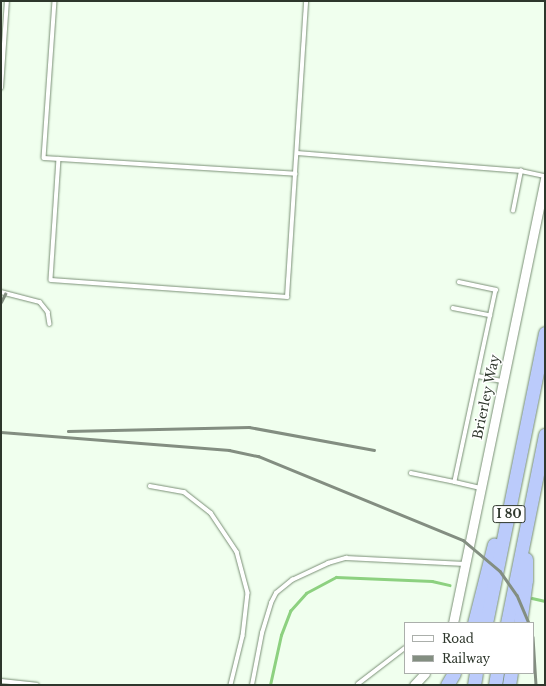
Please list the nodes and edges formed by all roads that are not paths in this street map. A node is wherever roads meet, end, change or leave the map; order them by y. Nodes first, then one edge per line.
1 (7, 1) edge
2 (55, 1) edge
3 (306, 1) edge
4 (1, 88) edge
5 (297, 153) junction
6 (59, 159) junction
7 (520, 171) junction
8 (295, 174) junction
9 (545, 176) edge
10 (512, 211) dead end
11 (459, 282) dead end
12 (1, 292) edge
13 (453, 308) dead end
14 (490, 316) junction
15 (50, 324) dead end
16 (545, 333) edge
17 (478, 376) junction
18 (504, 382) junction
19 (531, 405) junction
20 (545, 435) edge
21 (411, 473) dead end
22 (455, 482) junction
23 (150, 486) dead end
24 (482, 489) junction
25 (526, 532) junction
26 (466, 564) junction
27 (452, 622) edge
28 (474, 622) edge
29 (486, 622) edge
30 (507, 622) edge
31 (520, 622) edge
32 (404, 649) edge
33 (423, 674) edge
34 (453, 674) edge
35 (476, 674) edge
36 (497, 674) edge
37 (511, 674) edge
38 (1, 681) edge
39 (358, 684) edge
40 (37, 685) edge
41 (231, 685) edge
42 (252, 685) edge
43 (414, 685) edge
44 (447, 685) edge
45 (474, 685) edge
46 (495, 685) edge
47 (509, 685) edge

1 - 4 lane
2 - 6 lane
3 - 5 lane
5 - 7 lane
5 - 8 lane
6 - 8 lane
6 - 8 lane
7 - 9 lane
7 - 10 lane
9 - 18 street, Brierley Way
11 - 14 lane
12 - 15 lane
13 - 14 lane
14 - 17 lane
16 - 19 highway, I 80
17 - 18 lane
17 - 22 lane
18 - 24 street, Brierley Way
19 - 28 highway
19 - 29 highway, I 80
20 - 25 highway, I 80
21 - 22 lane
22 - 24 lane
23 - 41 lane
24 - 26 street, Brierley Way
25 - 30 highway, I 80
25 - 31 highway
26 - 27 street, Brierley Way
26 - 42 lane
32 - 39 lane
33 - 43 street
34 - 44 highway
35 - 45 highway
36 - 46 highway
37 - 47 highway
38 - 40 lane

